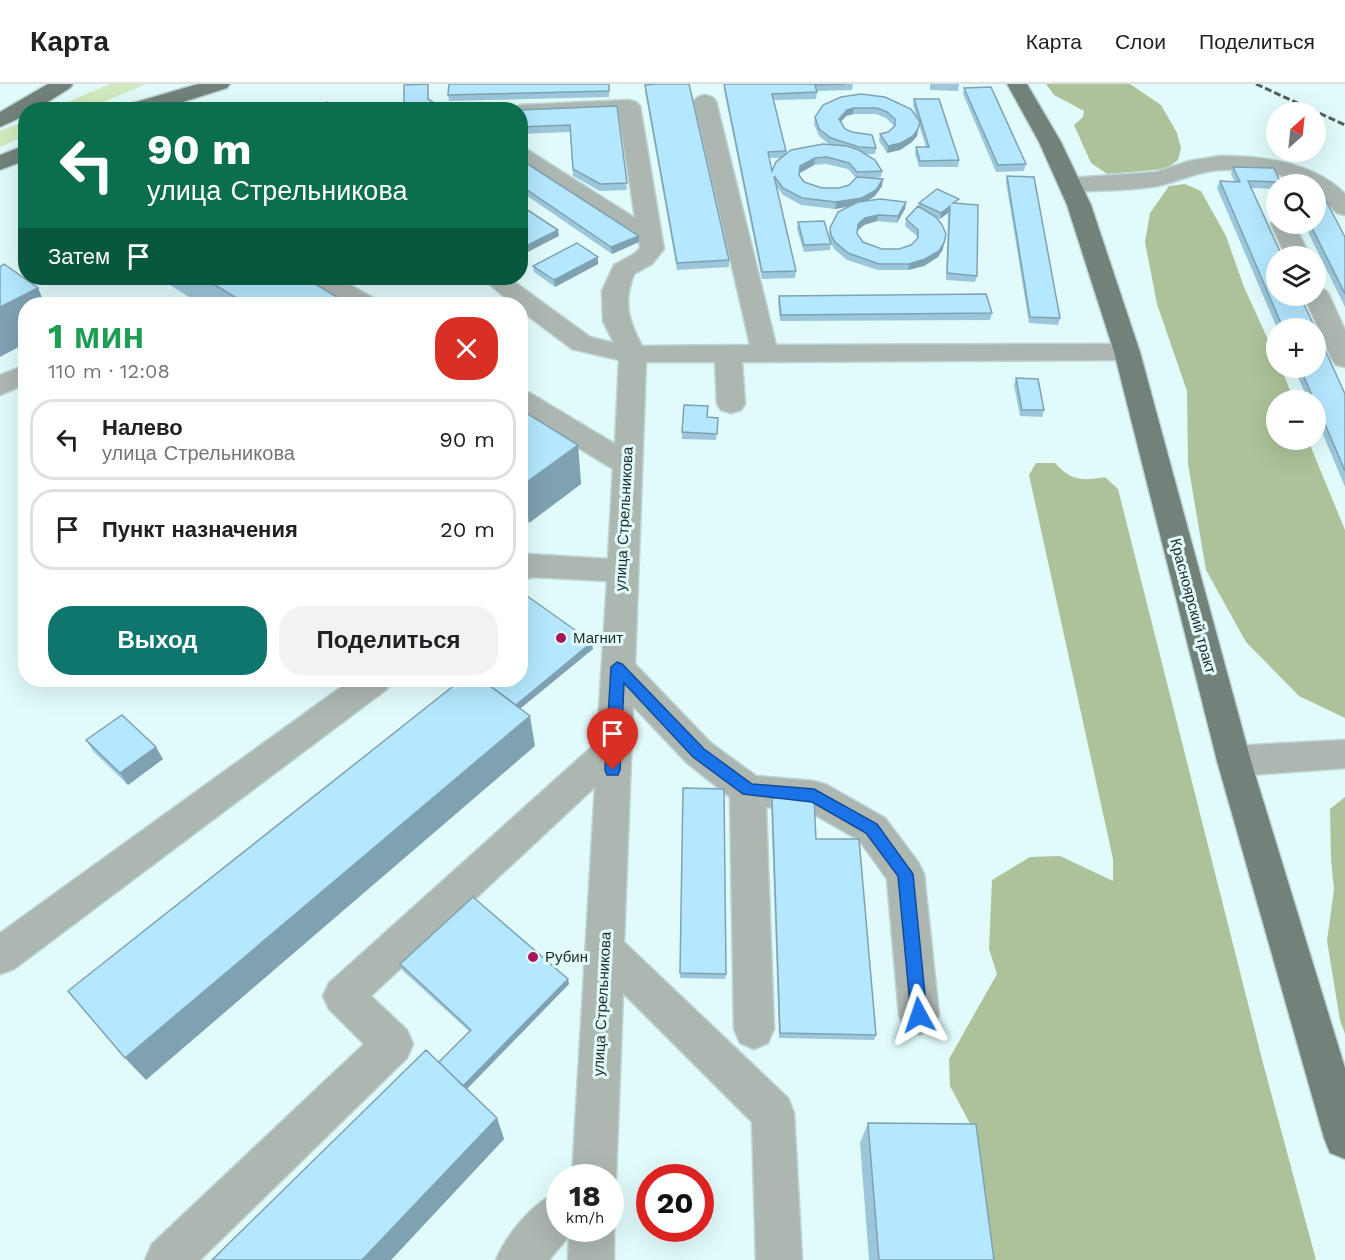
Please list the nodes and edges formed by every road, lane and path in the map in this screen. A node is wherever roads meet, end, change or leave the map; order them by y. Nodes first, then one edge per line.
1 (177, 84) edge
2 (220, 84) edge
3 (1017, 84) edge
4 (71, 86) edge
5 (705, 101) dead end
6 (39, 102) edge
7 (42, 102) edge
8 (137, 102) edge
9 (160, 102) edge
10 (528, 111) edge
11 (18, 112) edge
12 (18, 114) edge
13 (0, 121) edge
14 (18, 155) edge
15 (528, 160) edge
16 (0, 163) edge
17 (1070, 186) junction
18 (1345, 208) edge
19 (650, 238) junction
20 (333, 285) edge
21 (504, 285) edge
22 (354, 297) edge
23 (520, 297) edge
24 (528, 303) edge
25 (1321, 306) edge
26 (1127, 352) junction
27 (633, 354) junction
28 (728, 354) junction
29 (765, 354) junction
30 (1345, 359) edge
31 (18, 377) edge
32 (0, 386) edge
33 (528, 404) edge
34 (731, 404) dead end
35 (627, 464) junction
36 (528, 565) edge
37 (622, 571) junction
38 (617, 667) junction
39 (365, 687) edge
40 (614, 748) junction
41 (1345, 754) edge
42 (1234, 761) junction
43 (748, 790) junction
44 (604, 949) junction
45 (0, 956) edge
46 (919, 1015) dead end
47 (754, 1029) dead end
48 (1345, 1138) edge
49 (594, 1164) edge
50 (546, 1229) edge
51 (592, 1242) edge
52 (168, 1260) edge
53 (519, 1260) edge
54 (591, 1260) edge
55 (779, 1260) edge

1 - 8 main road
2 - 9 main road
3 - 17 main road, Красноярский тракт
4 - 6 main road
4 - 7 main road
5 - 29 street
10 - 19 street
11 - 13 main road
12 - 13 main road
14 - 16 main road
15 - 19 street
17 - 18 street
17 - 26 main road, Красноярский тракт
19 - 27 street
20 - 22 street
21 - 23 street
24 - 27 street
25 - 30 street
26 - 29 street
26 - 42 main road, Красноярский тракт
27 - 28 street
27 - 35 street, улица Стрельникова
28 - 29 street
28 - 34 street
31 - 32 street
33 - 35 street
35 - 37 street, улица Стрельникова
36 - 37 street
37 - 38 street, улица Стрельникова
38 - 40 street, улица Стрельникова
38 - 43 street
39 - 45 street
40 - 44 street, улица Стрельникова
40 - 52 street
41 - 42 street
42 - 48 main road, Красноярский тракт
43 - 46 street
43 - 47 street
44 - 49 street, улица Стрельникова
44 - 55 street
50 - 53 street
51 - 54 street

